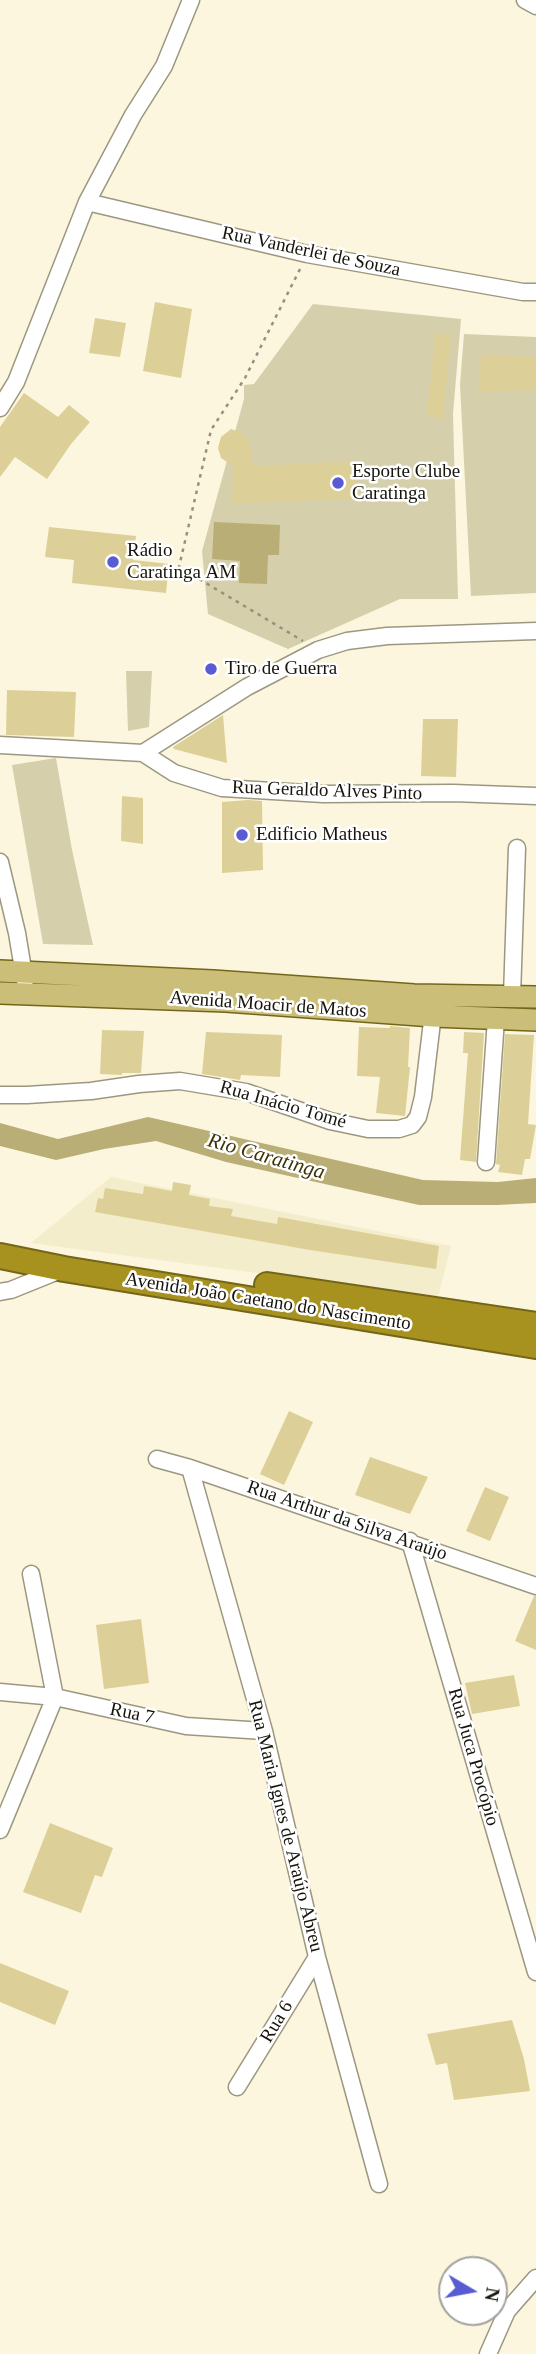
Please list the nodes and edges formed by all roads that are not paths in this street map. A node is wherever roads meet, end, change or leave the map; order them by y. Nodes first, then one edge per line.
1 (191, 0) edge
2 (525, 0) edge
3 (536, 6) edge
4 (87, 202) junction
5 (532, 289) edge
6 (0, 408) edge
7 (536, 631) edge
8 (0, 745) edge
9 (143, 753) junction
10 (536, 796) edge
11 (517, 848) dead end
12 (0, 862) edge
13 (0, 971) edge
14 (25, 972) junction
15 (0, 993) edge
16 (26, 994) junction
17 (513, 996) junction
18 (536, 997) edge
19 (434, 1006) junction
20 (496, 1019) junction
21 (536, 1020) edge
22 (0, 1095) edge
23 (486, 1162) dead end
24 (0, 1241) edge
25 (0, 1256) edge
26 (64, 1269) junction
27 (0, 1292) edge
28 (536, 1325) edge
29 (536, 1346) edge
30 (157, 1460) dead end
31 (190, 1468) junction
32 (410, 1541) junction
33 (31, 1574) dead end
34 (536, 1586) edge
35 (0, 1692) edge
36 (55, 1697) junction
37 (264, 1731) junction
38 (0, 1830) edge
39 (317, 1957) junction
40 (536, 1972) edge
41 (237, 2087) dead end
42 (379, 2184) dead end
43 (536, 2278) edge
44 (488, 2354) edge

1 - 4 street
2 - 3 street
4 - 5 street, Rua Vanderlei de Souza
4 - 6 street
7 - 9 street
8 - 9 street, Rua Geraldo Alves Pinto
9 - 10 street, Rua Geraldo Alves Pinto
11 - 17 street
12 - 14 street
13 - 14 main road, Avenida Moacir de Matos
14 - 16 street
14 - 19 main road, Avenida Moacir de Matos
15 - 16 main road, Avenida Moacir de Matos
16 - 19 main road, Avenida Moacir de Matos
17 - 18 main road, Avenida Moacir de Matos
17 - 19 main road, Avenida Moacir de Matos
19 - 20 main road, Avenida Moacir de Matos
19 - 22 street, Rua Inácio Tomé
20 - 21 main road, Avenida Moacir de Matos
20 - 23 street
24 - 28 highway, Avenida João Caetano do Nascimento
25 - 26 highway, Avenida João Caetano do Nascimento
26 - 27 street
26 - 29 highway, Avenida João Caetano do Nascimento
30 - 31 street, Rua Arthur da Silva Araújo
31 - 32 street, Rua Arthur da Silva Araújo
31 - 37 street, Rua Maria Ignes de Araújo Abreu
32 - 34 street, Rua Arthur da Silva Araújo
32 - 40 street, Rua Juca Procópio
33 - 36 street
35 - 36 street, Rua 7
36 - 37 street, Rua 7
36 - 38 street
37 - 39 street, Rua Maria Ignes de Araújo Abreu
39 - 41 street, Rua 6
39 - 42 street, Rua Maria Ignes de Araújo Abreu
43 - 44 street

